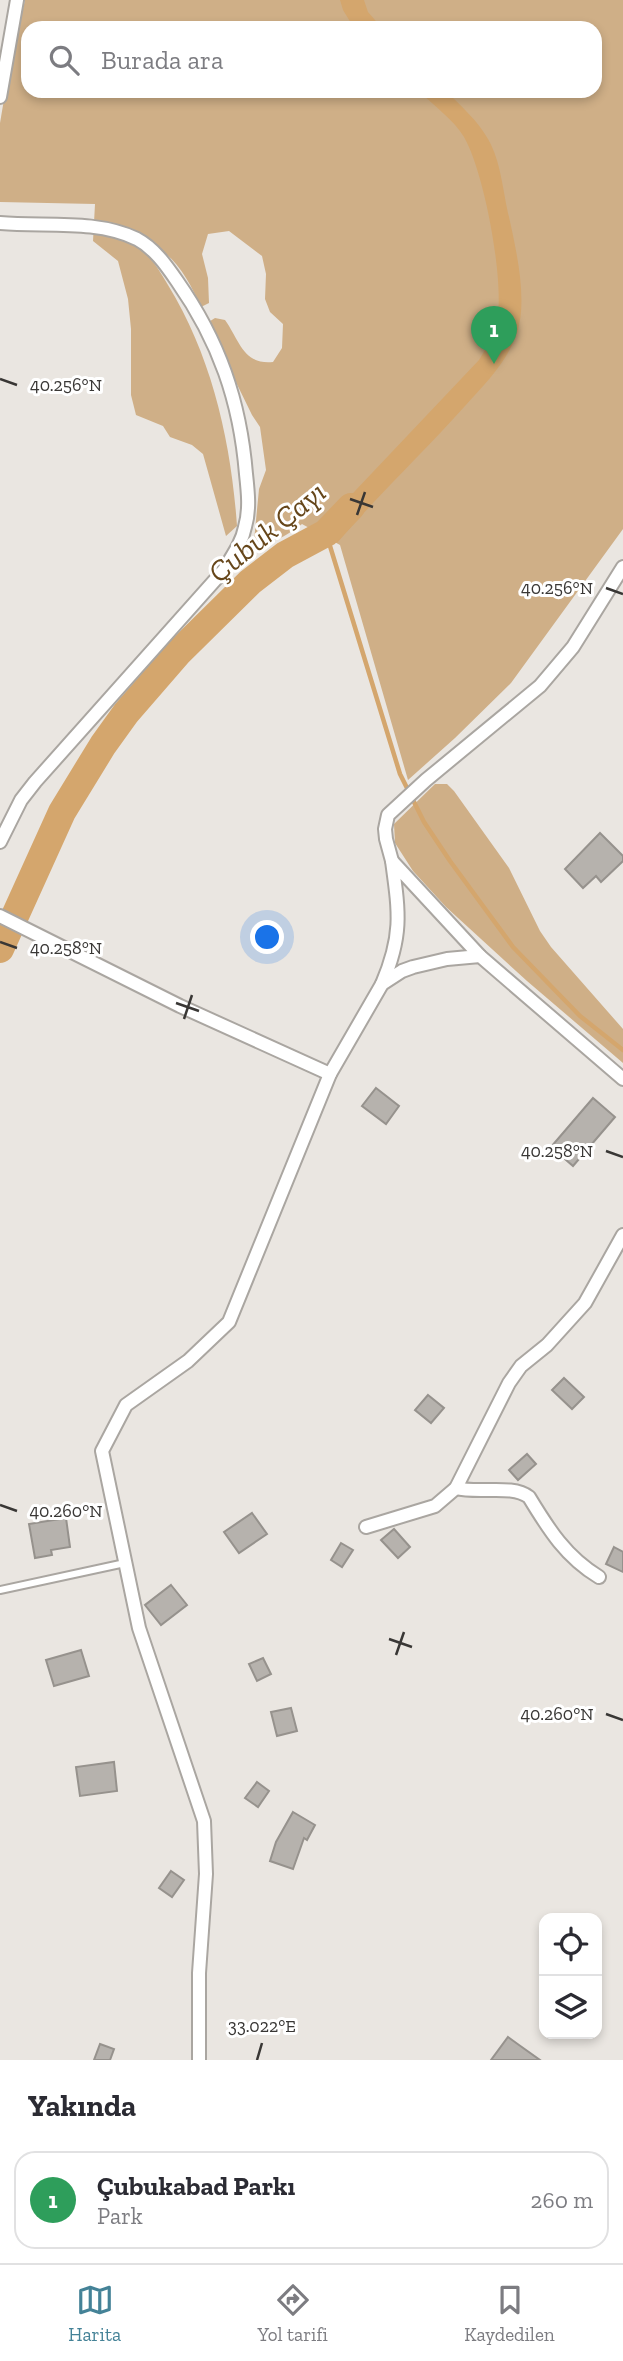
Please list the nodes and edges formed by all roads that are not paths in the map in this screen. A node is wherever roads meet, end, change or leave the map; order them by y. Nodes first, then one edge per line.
1 (17, 0) edge
2 (0, 97) edge
3 (0, 223) edge
4 (623, 567) edge
5 (0, 842) edge
6 (392, 861) junction
7 (0, 916) edge
8 (480, 956) junction
9 (382, 984) junction
10 (330, 1074) junction
11 (623, 1079) edge
12 (623, 1235) edge
13 (456, 1488) junction
14 (366, 1527) dead end
15 (125, 1563) junction
16 (599, 1577) dead end
17 (0, 1590) edge
18 (199, 2060) edge

1 - 2 street
3 - 5 street
4 - 6 street
6 - 8 street
6 - 9 street
7 - 10 street
8 - 9 street
8 - 11 street
9 - 10 street
10 - 15 street
12 - 13 street
13 - 14 street
13 - 16 street
15 - 17 lane
15 - 18 street

